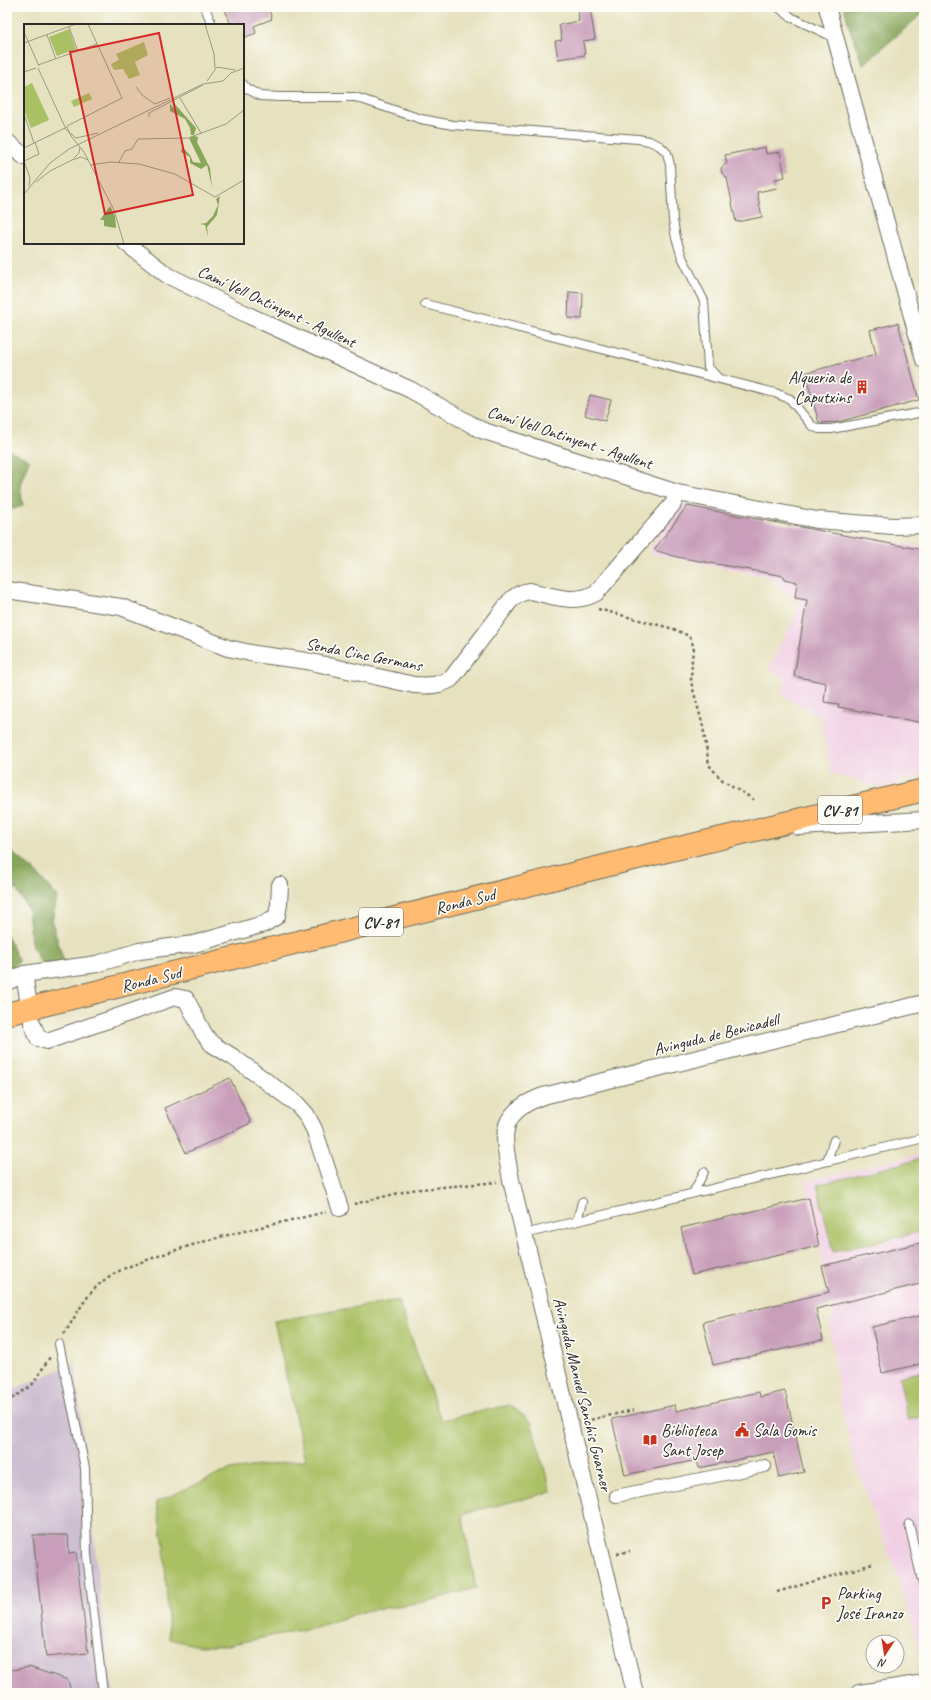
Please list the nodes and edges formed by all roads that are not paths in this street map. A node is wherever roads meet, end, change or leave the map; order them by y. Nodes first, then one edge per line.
1 (205, 7) edge
2 (778, 7) edge
3 (827, 7) edge
4 (212, 24) edge
5 (835, 38) junction
6 (244, 85) edge
7 (7, 142) edge
8 (24, 156) edge
9 (127, 244) edge
10 (425, 304) dead end
11 (924, 360) edge
12 (718, 378) junction
13 (924, 412) edge
14 (678, 493) junction
15 (924, 526) edge
16 (7, 590) edge
17 (924, 790) edge
18 (924, 820) edge
19 (755, 830) junction
20 (280, 884) dead end
21 (24, 974) junction
22 (7, 982) edge
23 (28, 999) dead end
24 (924, 1003) edge
25 (7, 1014) edge
26 (32, 1023) dead end
27 (520, 1107) joint
28 (924, 1138) edge
29 (834, 1140) dead end
30 (827, 1161) junction
31 (704, 1172) dead end
32 (693, 1193) junction
33 (582, 1202) dead end
34 (340, 1208) road end
35 (577, 1221) junction
36 (524, 1234) junction
37 (59, 1344) road end
38 (765, 1466) dead end
39 (616, 1496) dead end
40 (909, 1524) dead end
41 (924, 1589) edge
42 (924, 1683) edge
43 (103, 1693) edge
44 (635, 1693) edge
45 (859, 1693) edge

1 - 4 lane
2 - 5 lane
3 - 5 street
5 - 11 street
6 - 12 lane
7 - 8 street
9 - 14 street, Camí Vell Ontinyent - Agullent
10 - 12 lane
12 - 13 lane
14 - 15 street, Camí Vell Ontinyent - Agullent
14 - 16 street, Senda Cinc Germans
17 - 19 main road, Ronda Sud / CV-81
18 - 19 street
19 - 25 main road, Ronda Sud / CV-81
20 - 21 street
21 - 22 street
21 - 23 street
24 - 27 street, Avinguda de Benicadell
26 - 34 street
27 - 36 street, Avinguda Manuel Sanchis Guarner
28 - 30 lane
29 - 30 lane
30 - 32 lane
31 - 32 lane
32 - 35 lane
33 - 35 lane
35 - 36 lane
36 - 44 street, Avinguda Manuel Sanchis Guarner
37 - 43 lane
38 - 39 street
40 - 41 lane
42 - 45 street

